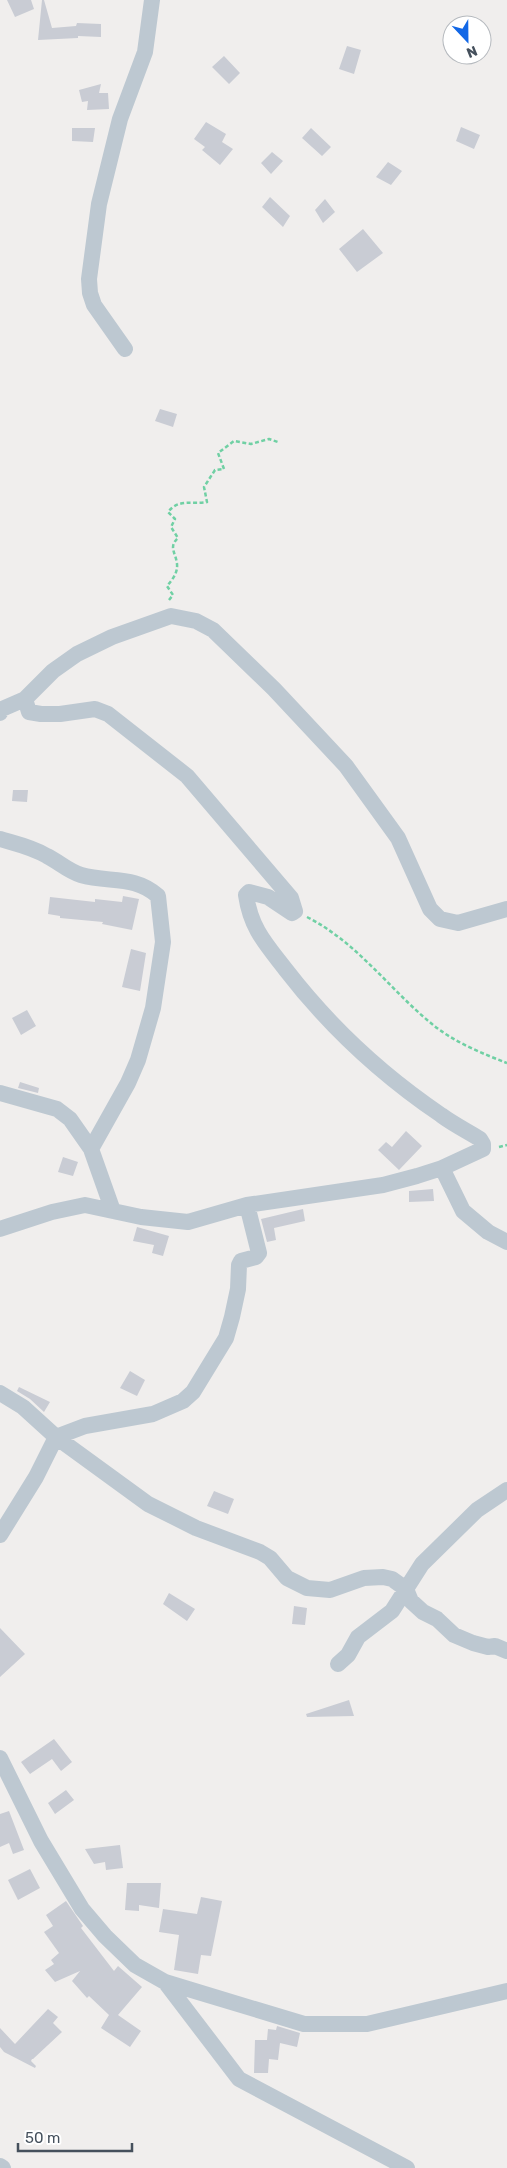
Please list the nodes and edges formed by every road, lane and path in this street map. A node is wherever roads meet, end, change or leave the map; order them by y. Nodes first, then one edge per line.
1 (152, 0) edge
2 (125, 349) dead end
3 (278, 442) dead end
4 (158, 621) junction
5 (25, 699) junction
6 (0, 713) edge
7 (0, 839) edge
8 (507, 909) edge
9 (295, 911) junction
10 (507, 1063) edge
11 (0, 1093) edge
12 (91, 1149) junction
13 (442, 1168) junction
14 (247, 1205) junction
15 (113, 1212) junction
16 (0, 1229) edge
17 (507, 1242) edge
18 (0, 1393) edge
19 (56, 1437) junction
20 (507, 1490) edge
21 (0, 1535) edge
22 (406, 1589) junction
23 (507, 1651) edge
24 (338, 1664) dead end
25 (0, 1758) edge
26 (165, 1982) junction
27 (507, 1991) edge
28 (407, 2168) edge

1 - 2 street
3 - 4 path
4 - 5 street
4 - 8 street
5 - 6 street
5 - 9 street
7 - 12 street
9 - 10 path
9 - 13 street
11 - 12 street
12 - 15 street
13 - 14 street
13 - 17 street
14 - 15 street
14 - 19 street
15 - 16 street
18 - 19 street
19 - 21 street
19 - 22 street
20 - 22 street
22 - 23 street
22 - 24 street
25 - 26 street
26 - 27 street
26 - 28 street

